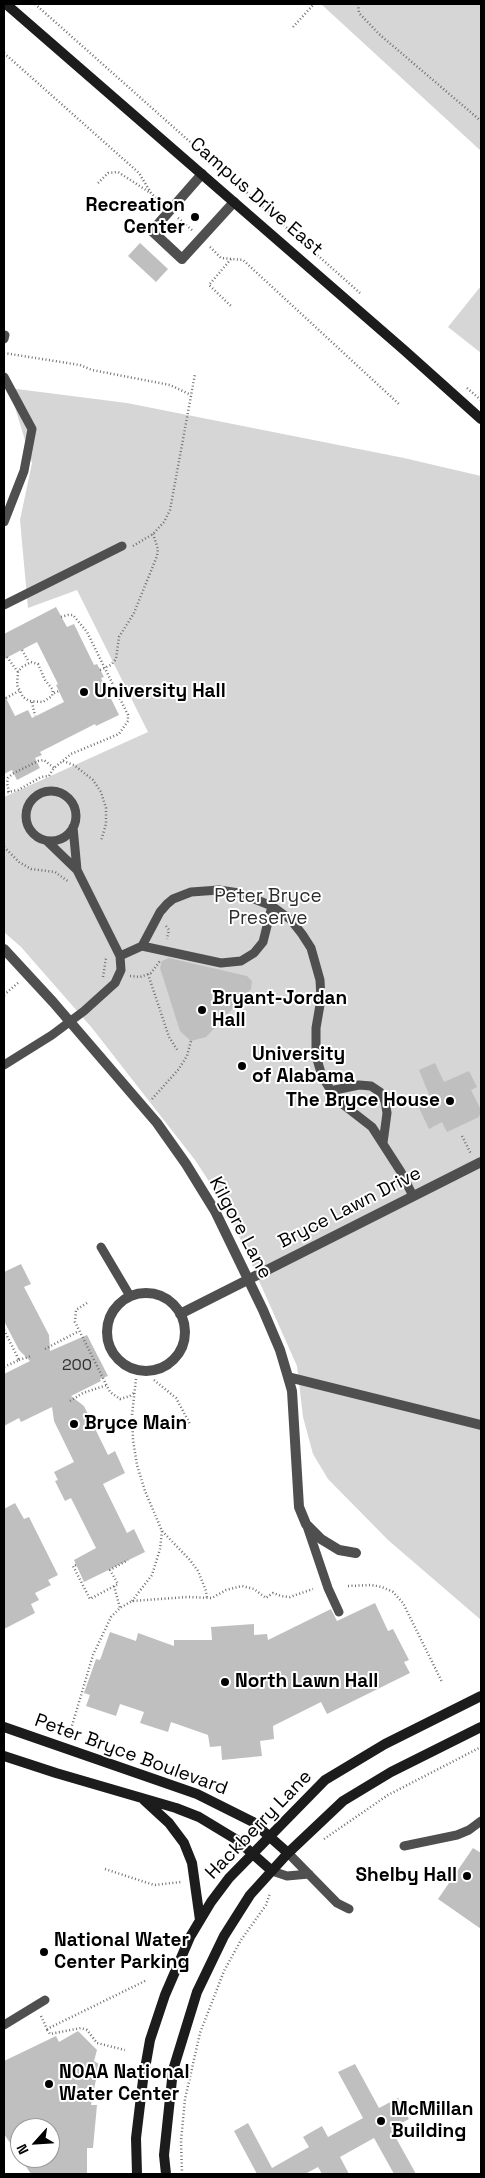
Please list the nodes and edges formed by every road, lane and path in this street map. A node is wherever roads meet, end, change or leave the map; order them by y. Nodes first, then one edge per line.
1 (6, 4) edge
2 (35, 4) edge
3 (314, 4) edge
4 (358, 4) edge
5 (293, 27) dead end
6 (481, 121) edge
7 (202, 174) junction
8 (98, 183) dead end
9 (151, 193) dead end
10 (234, 202) junction
11 (231, 259) dead end
12 (362, 294) dead end
13 (232, 306) dead end
14 (4, 353) edge
15 (195, 374) dead end
16 (4, 377) edge
17 (191, 395) junction
18 (481, 420) edge
19 (4, 522) edge
20 (153, 534) junction
21 (122, 546) joint
22 (4, 605) edge
23 (62, 617) dead end
24 (22, 650) dead end
25 (7, 657) dead end
26 (29, 662) junction
27 (102, 670) junction
28 (18, 672) junction
29 (19, 691) junction
30 (59, 691) dead end
31 (54, 693) junction
32 (6, 698) dead end
33 (32, 702) junction
34 (36, 716) dead end
35 (62, 761) junction
36 (54, 768) junction
37 (8, 792) junction
38 (4, 793) edge
39 (73, 827) junction
40 (47, 841) junction
41 (101, 841) dead end
42 (4, 847) edge
43 (77, 870) junction
44 (72, 886) dead end
45 (272, 906) junction
46 (142, 946) junction
47 (4, 949) edge
48 (105, 953) dead end
49 (120, 956) junction
50 (148, 974) dead end
51 (19, 982) dead end
52 (99, 983) dead end
53 (4, 996) edge
54 (70, 1022) junction
55 (192, 1041) dead end
56 (178, 1051) dead end
57 (4, 1066) edge
58 (330, 1090) junction
59 (143, 1106) junction
60 (462, 1136) dead end
61 (383, 1142) junction
62 (479, 1163) edge
63 (413, 1196) junction
64 (101, 1247) dead end
65 (248, 1279) junction
66 (130, 1296) junction
67 (87, 1303) dead end
68 (180, 1314) junction
69 (4, 1330) edge
70 (79, 1331) junction
71 (45, 1349) dead end
72 (31, 1356) dead end
73 (18, 1360) junction
74 (4, 1367) edge
75 (288, 1377) junction
76 (136, 1379) dead end
77 (154, 1380) dead end
78 (107, 1385) junction
79 (135, 1392) junction
80 (70, 1401) dead end
81 (190, 1424) dead end
82 (481, 1424) edge
83 (306, 1524) junction
84 (162, 1532) junction
85 (356, 1553) dead end
86 (128, 1560) dead end
87 (76, 1565) dead end
88 (114, 1586) junction
89 (348, 1586) dead end
90 (313, 1590) dead end
91 (206, 1598) junction
92 (132, 1601) junction
93 (120, 1608) junction
94 (339, 1612) dead end
95 (442, 1682) dead end
96 (481, 1696) edge
97 (4, 1727) edge
98 (481, 1727) edge
99 (71, 1730) dead end
100 (481, 1747) edge
101 (4, 1756) edge
102 (142, 1798) junction
103 (481, 1822) edge
104 (270, 1835) junction
105 (324, 1839) dead end
106 (404, 1846) dead end
107 (288, 1853) junction
108 (252, 1854) junction
109 (105, 1870) dead end
110 (272, 1871) junction
111 (309, 1874) junction
112 (181, 1882) dead end
113 (270, 1893) dead end
114 (349, 1909) dead end
115 (200, 1920) junction
116 (147, 1980) dead end
117 (45, 2000) dead end
118 (41, 2016) dead end
119 (4, 2025) edge
120 (47, 2029) junction
121 (125, 2050) dead end
122 (137, 2174) edge
123 (166, 2174) edge
124 (182, 2174) edge

1 - 7 street, Campus Drive East
2 - 12 path
3 - 5 path
4 - 6 path
7 - 10 street, Campus Drive East
7 - 10 street
8 - 9 path
10 - 18 street, Campus Drive East
11 - 13 path
14 - 17 path
15 - 17 path
16 - 19 lane
17 - 20 path
20 - 21 path
20 - 27 path
21 - 22 lane
23 - 27 path
24 - 26 path
25 - 28 path
26 - 28 path
26 - 31 path
27 - 35 path
28 - 29 path
29 - 32 path
29 - 33 path
30 - 31 path
31 - 33 path
33 - 34 path
35 - 36 path
35 - 41 path
36 - 37 path
36 - 37 path
37 - 38 path
39 - 40 lane
39 - 40 lane
39 - 43 lane
40 - 43 lane
42 - 44 path
43 - 49 lane
45 - 46 lane
45 - 46 lane
45 - 58 lane
46 - 49 lane
47 - 54 street, Kilgore Lane
48 - 52 path
49 - 54 lane
50 - 56 path
51 - 53 path
54 - 57 lane
54 - 59 street, Kilgore Lane
55 - 59 path
58 - 61 lane
58 - 61 lane
59 - 65 street, Kilgore Lane
60 - 62 path
61 - 63 lane
62 - 63 street, Bryce Lawn Drive
63 - 65 street, Bryce Lawn Drive
64 - 66 lane
65 - 68 street, Bryce Lawn Drive
65 - 75 street, Kilgore Lane
66 - 68 street
66 - 68 street
67 - 70 path
69 - 73 path
70 - 71 path
70 - 78 path
72 - 73 path
73 - 74 path
75 - 82 street
75 - 83 street, Kilgore Lane
76 - 79 path
77 - 81 path
78 - 79 path
78 - 80 path
79 - 84 path
83 - 85 street, Kilgore Lane
83 - 94 lane
84 - 91 path
84 - 92 path
86 - 88 path
87 - 88 path
88 - 93 path
89 - 95 path
90 - 91 path
91 - 92 path
92 - 93 path
93 - 99 path
96 - 104 street, Hackberry Lane
97 - 104 street, Peter Bryce Boulevard
98 - 107 street
100 - 105 path
101 - 102 street, Peter Bryce Boulevard
102 - 108 street, Peter Bryce Boulevard
102 - 115 street
103 - 106 lane
104 - 107 street, Peter Bryce Boulevard
104 - 108 street, Hackberry Lane
107 - 110 street
107 - 111 lane
108 - 110 street, Peter Bryce Boulevard
108 - 115 street, Hackberry Lane
109 - 112 path
110 - 111 lane
110 - 123 street
111 - 114 lane
113 - 124 path
115 - 122 street, Hackberry Lane
116 - 120 path
117 - 119 lane
118 - 120 path
120 - 121 path

